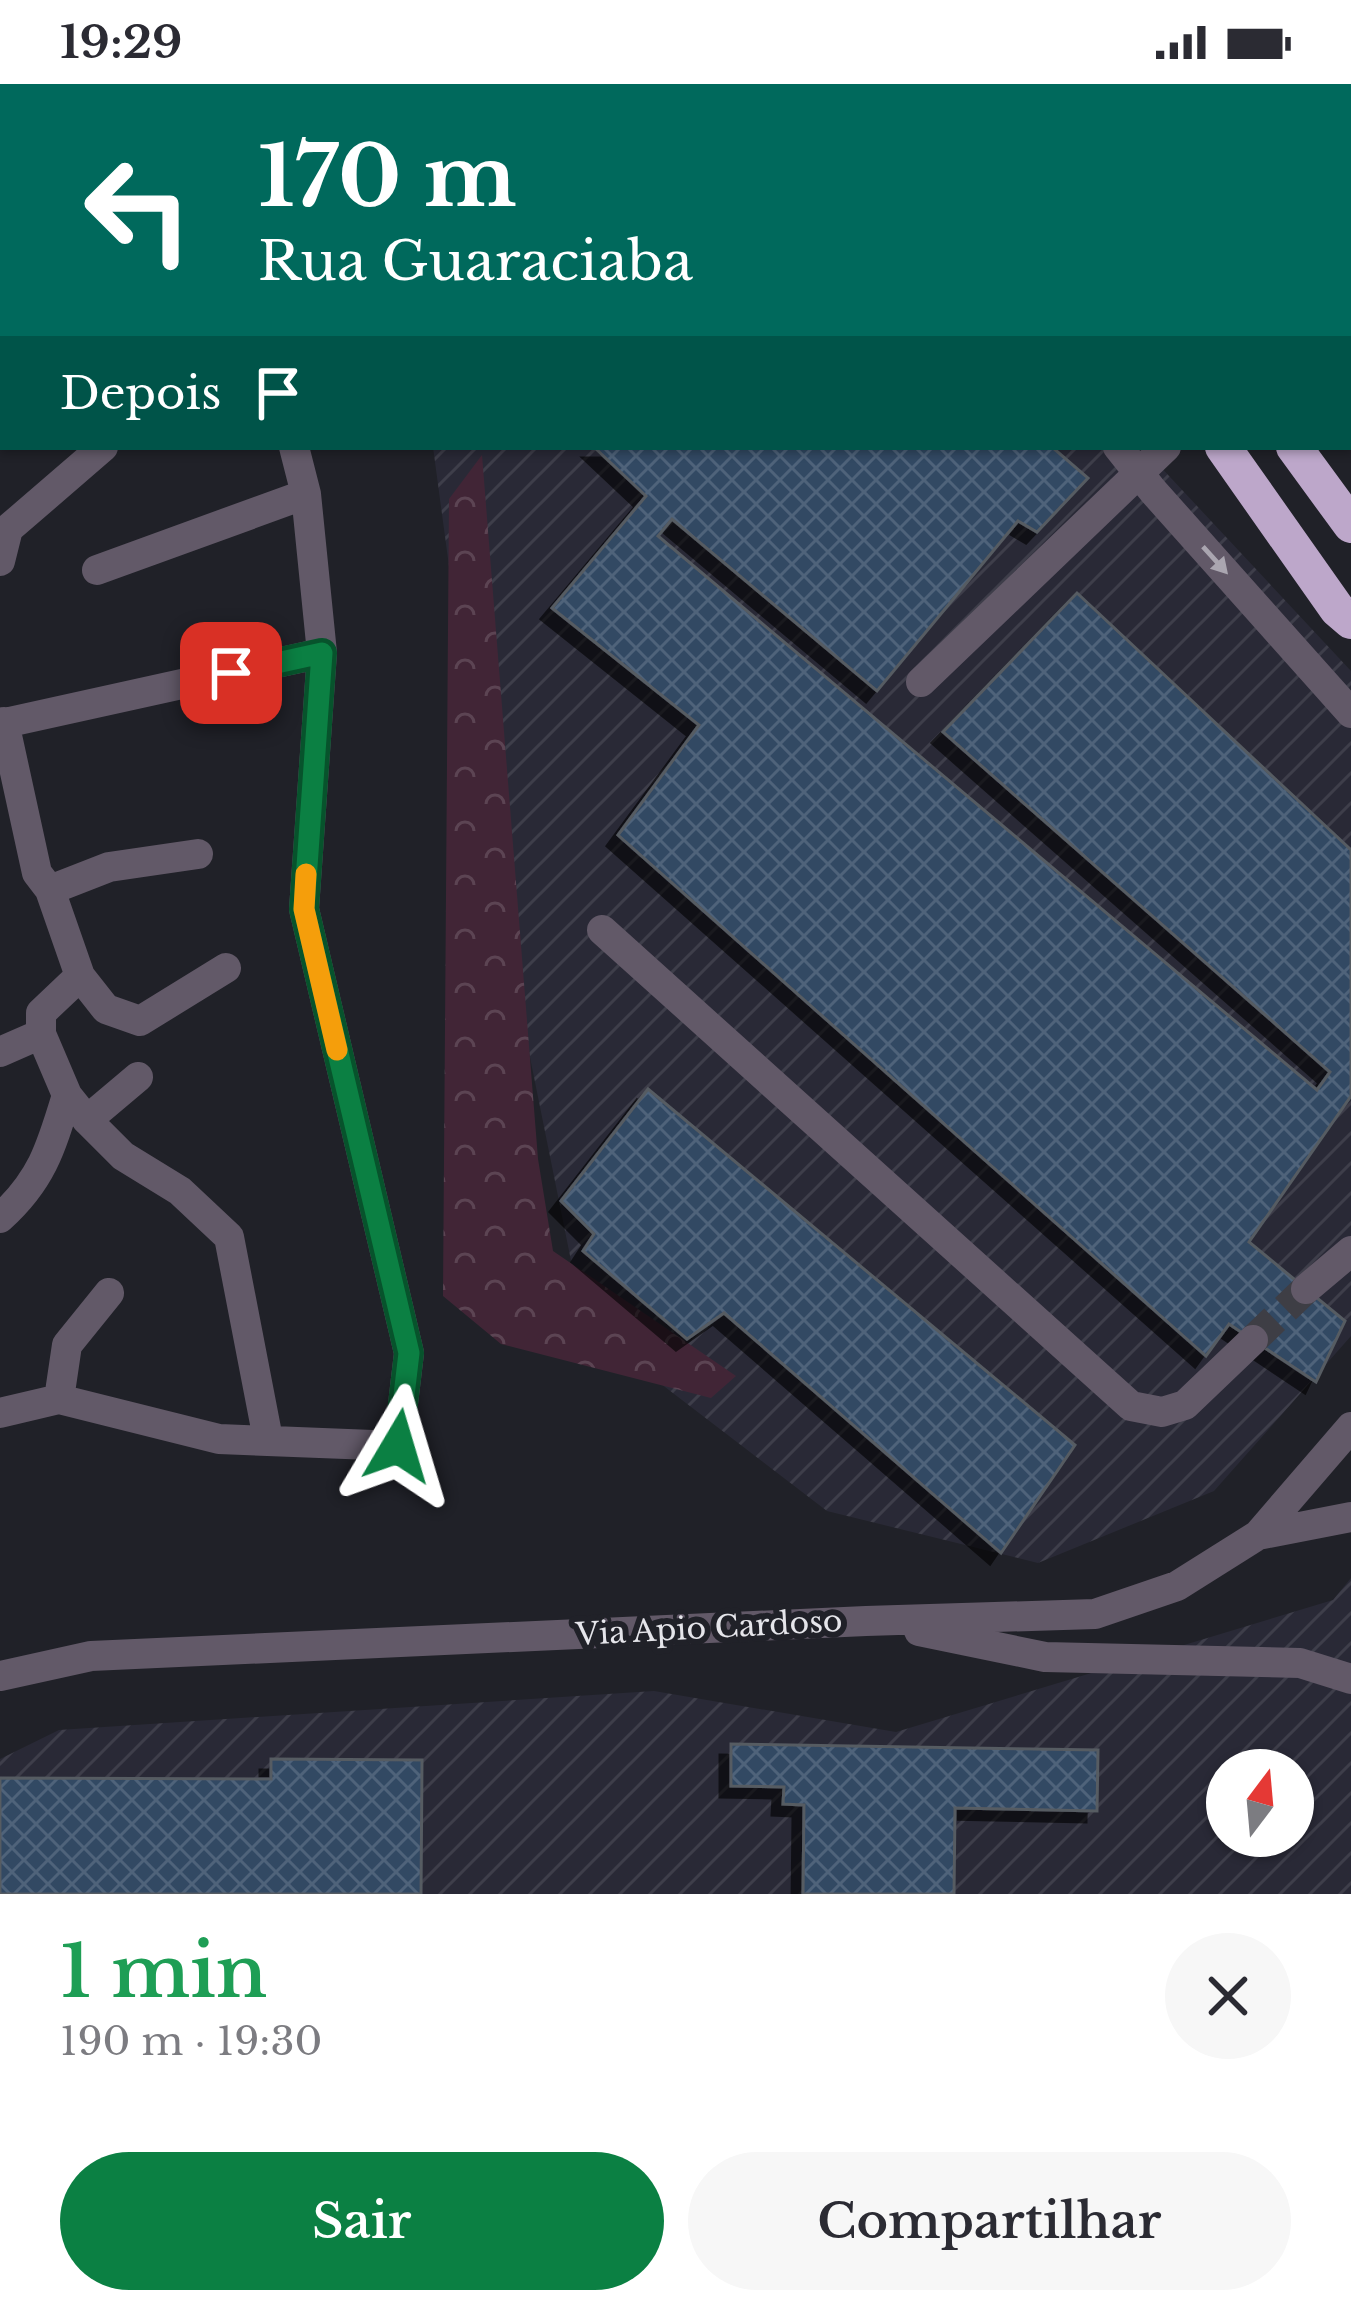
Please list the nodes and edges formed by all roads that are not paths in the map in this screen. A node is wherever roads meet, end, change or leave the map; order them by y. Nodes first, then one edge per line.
1 (100, 450) edge
2 (295, 450) edge
3 (1121, 450) edge
4 (1163, 450) edge
5 (1225, 450) edge
6 (1296, 450) edge
7 (1139, 471) junction
8 (306, 494) junction
9 (1351, 525) edge
10 (0, 561) edge
11 (98, 571) dead end
12 (1351, 621) edge
13 (322, 653) junction
14 (921, 682) dead end
15 (1351, 713) edge
16 (2, 723) edge
17 (198, 854) dead end
18 (50, 890) junction
19 (602, 930) dead end
20 (226, 968) dead end
21 (80, 976) junction
22 (41, 1034) junction
23 (0, 1052) edge
24 (138, 1077) dead end
25 (68, 1095) junction
26 (87, 1120) junction
27 (0, 1218) edge
28 (1351, 1251) edge
29 (1306, 1289) tunnel mouth
30 (109, 1293) dead end
31 (1253, 1340) tunnel mouth
32 (59, 1400) junction
33 (0, 1413) edge
34 (1351, 1427) edge
35 (268, 1439) junction
36 (1351, 1516) edge
37 (1258, 1535) junction
38 (866, 1621) junction
39 (0, 1676) edge
40 (1351, 1679) edge

1 - 10 street
2 - 8 street
3 - 7 street
4 - 7 street
5 - 12 highway
6 - 9 highway
7 - 14 street
7 -> 15 street
8 - 11 street
8 - 13 street
13 - 16 street
13 - 35 street
16 - 18 street
17 - 18 street
18 - 21 street
19 - 31 street
20 - 21 street
21 - 22 street
22 - 23 street
22 - 25 street
24 - 26 street
25 - 26 street
25 - 27 street
26 - 35 street
28 - 29 street
30 - 32 street
32 - 33 street
32 - 35 street
34 - 37 street, Via Apio Cardoso
36 - 37 street
37 - 38 street, Via Apio Cardoso
38 - 39 street, Via Apio Cardoso
38 - 40 street

